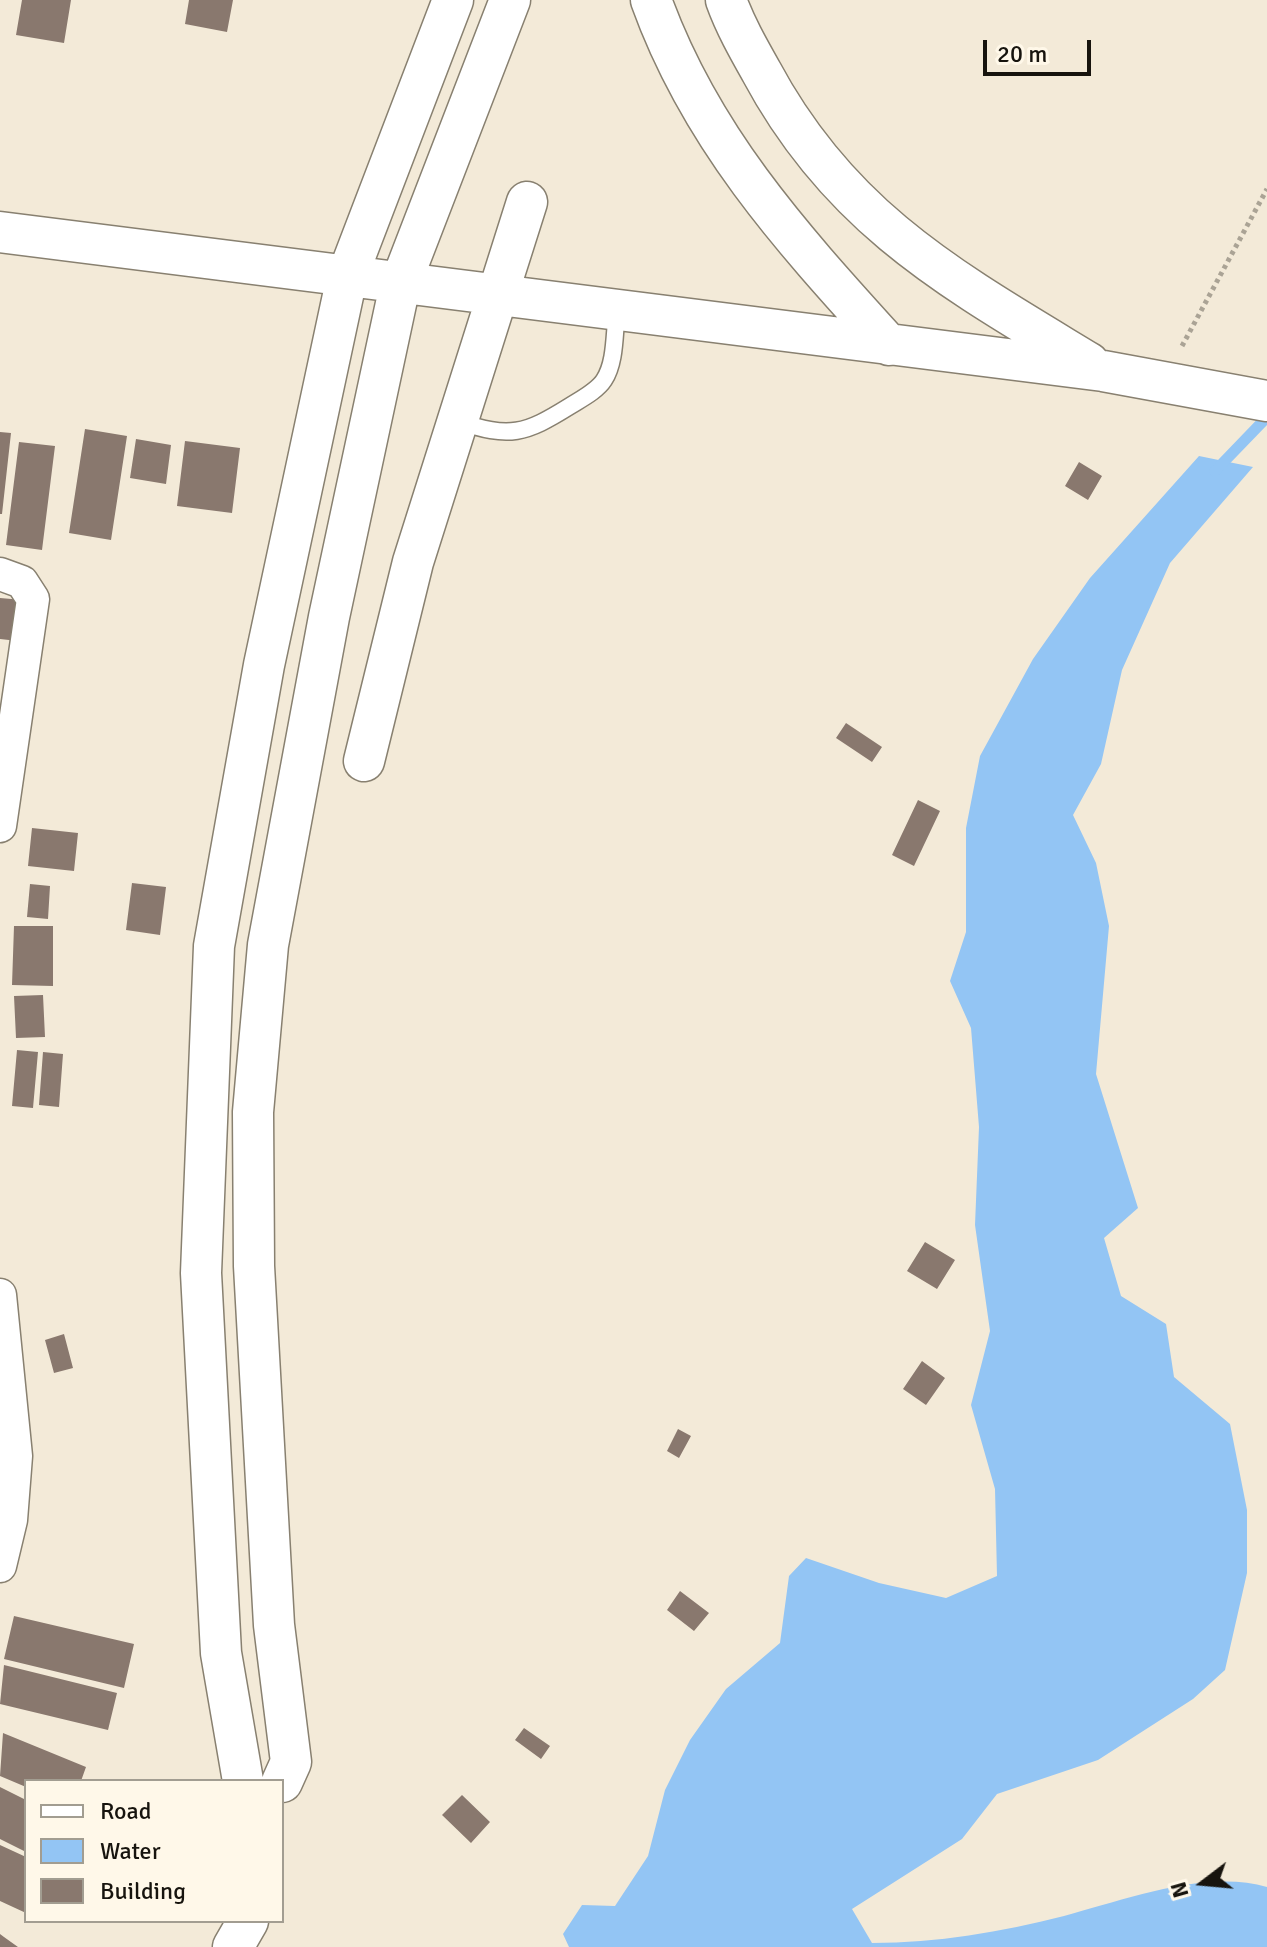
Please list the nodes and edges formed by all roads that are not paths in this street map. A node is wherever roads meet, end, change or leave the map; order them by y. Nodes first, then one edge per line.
1 (453, 0) edge
2 (510, 0) edge
3 (651, 0) edge
4 (726, 0) edge
5 (527, 202) dead end
6 (0, 232) edge
7 (347, 277) junction
8 (400, 285) junction
9 (496, 296) junction
10 (617, 312) junction
11 (889, 345) junction
12 (1103, 371) junction
13 (1267, 401) edge
14 (457, 421) junction
15 (0, 574) edge
16 (9, 702) edge
17 (364, 761) dead end
18 (0, 826) edge
19 (0, 1295) edge
20 (0, 1566) edge
21 (286, 1772) edge
22 (243, 1779) edge
23 (247, 1923) edge
24 (233, 1947) edge

1 - 7 street
2 - 8 street
3 - 11 street
4 - 12 street
5 - 9 street
6 - 7 street
7 - 8 street
7 - 22 street
8 - 9 street
8 - 21 street
9 - 10 street
9 - 14 street
10 - 11 street
10 - 14 lane
11 - 12 street
12 - 13 street
14 - 17 street
15 - 16 street
16 - 18 street
19 - 20 street
23 - 24 street

